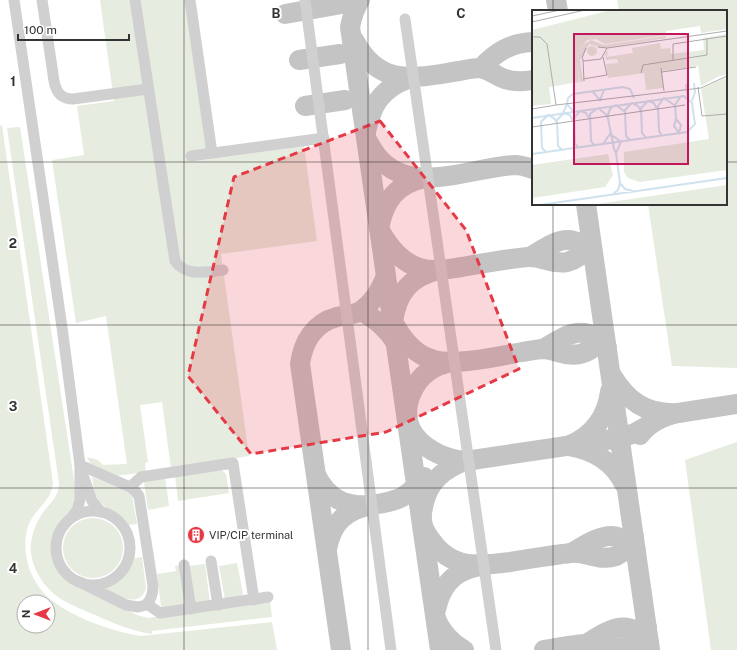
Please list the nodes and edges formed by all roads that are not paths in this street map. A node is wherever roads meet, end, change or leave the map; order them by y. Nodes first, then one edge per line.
1 (14, 0) edge
2 (42, 0) edge
3 (135, 0) edge
4 (190, 0) edge
5 (305, 0) edge
6 (405, 19) dead end
7 (148, 89) junction
8 (324, 138) junction
9 (212, 153) junction
10 (192, 156) dead end
11 (223, 270) dead end
12 (80, 466) junction
13 (130, 487) junction
14 (101, 512) junction
15 (71, 518) junction
16 (211, 561) dead end
17 (184, 565) dead end
18 (80, 582) junction
19 (268, 597) dead end
20 (254, 600) junction
21 (148, 604) junction
22 (218, 605) junction
23 (191, 609) junction
24 (391, 650) edge
25 (496, 650) edge

1 - 12 street
2 - 7 street
3 - 7 street
4 - 9 street
5 - 8 street
6 - 25 street
7 - 11 street
8 - 9 street
8 - 24 street
9 - 10 street
12 - 13 street
12 - 14 street
12 - 15 street
13 - 20 street
13 - 21 street
14 - 15 street
14 - 18 street
15 - 18 street
16 - 22 street
17 - 23 street
18 - 21 street
19 - 20 street
20 - 22 street
21 - 23 street
22 - 23 street

